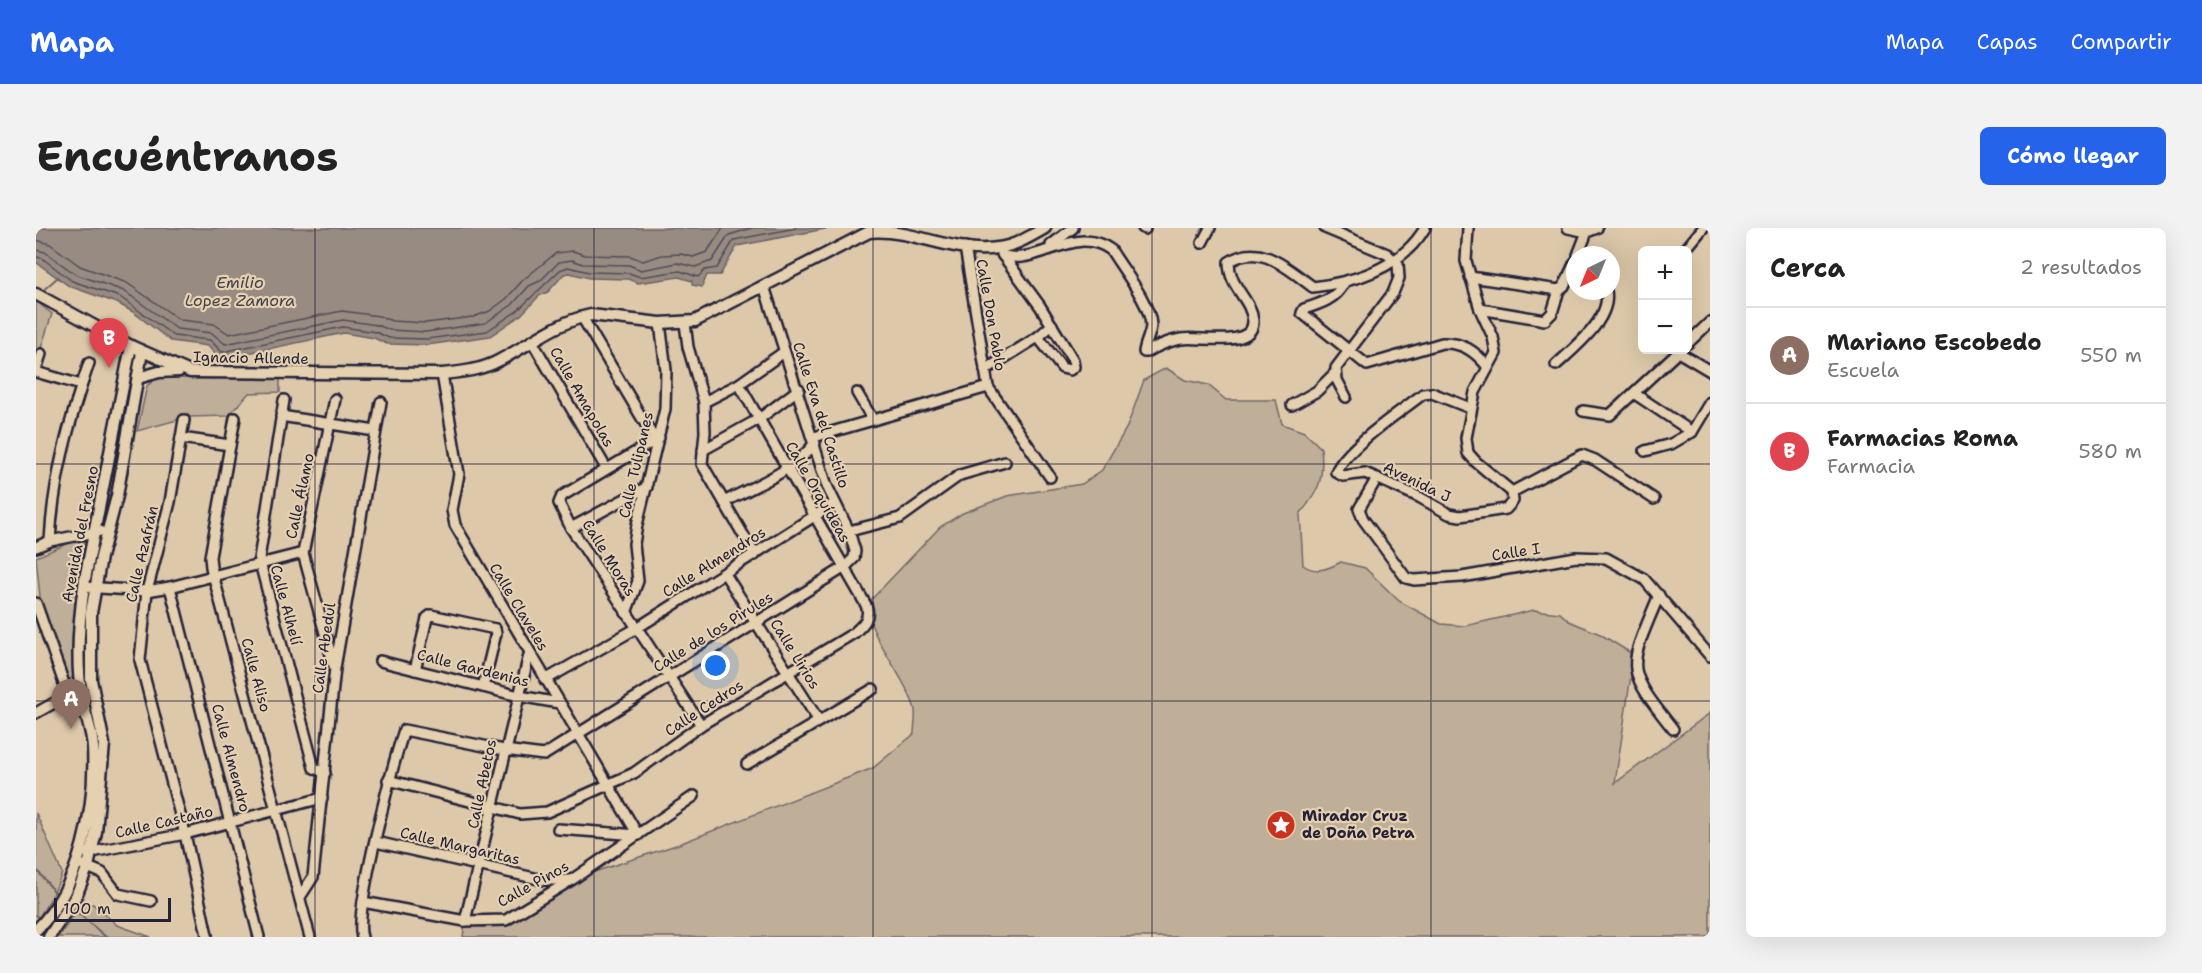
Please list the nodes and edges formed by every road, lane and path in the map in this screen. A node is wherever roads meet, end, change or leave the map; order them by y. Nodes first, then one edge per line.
1 (1045, 228) edge
2 (1073, 228) edge
3 (1210, 228) edge
4 (1325, 228) edge
5 (1425, 228) edge
6 (1468, 228) edge
7 (1568, 228) edge
8 (1597, 228) edge
9 (1703, 228) edge
10 (1587, 232) junction
11 (1202, 243) dead end
12 (964, 246) junction
13 (1583, 246) edge
14 (1688, 246) edge
15 (1046, 249) junction
16 (1001, 252) junction
17 (1394, 259) junction
18 (1470, 277) junction
19 (1566, 282) edge
20 (1344, 283) junction
21 (764, 286) junction
22 (1559, 290) junction
23 (36, 294) edge
24 (1608, 300) edge
25 (1480, 309) junction
26 (582, 317) junction
27 (1710, 322) edge
28 (660, 323) junction
29 (685, 323) junction
30 (1052, 325) junction
31 (1038, 337) junction
32 (1692, 338) edge
33 (532, 341) junction
34 (131, 346) junction
35 (1348, 349) junction
36 (142, 352) junction
37 (784, 352) junction
38 (41, 354) dead end
39 (1676, 354) edge
40 (1684, 354) edge
41 (89, 363) dead end
42 (1556, 365) dead end
43 (1487, 366) junction
44 (181, 370) junction
45 (985, 370) junction
46 (36, 371) edge
47 (1710, 371) edge
48 (1335, 373) junction
49 (442, 374) junction
50 (138, 378) junction
51 (739, 384) junction
52 (81, 385) junction
53 (988, 387) junction
54 (799, 389) junction
55 (857, 393) dead end
56 (1635, 394) junction
57 (1346, 397) dead end
58 (335, 399) dead end
59 (284, 400) dead end
60 (381, 402) dead end
61 (704, 402) junction
62 (1710, 402) edge
63 (1292, 405) dead end
64 (1470, 408) junction
65 (1582, 411) dead end
66 (281, 416) junction
67 (235, 418) dead end
68 (759, 419) junction
69 (184, 420) dead end
70 (873, 420) junction
71 (331, 424) junction
72 (375, 431) junction
73 (1692, 432) junction
74 (181, 438) junction
75 (657, 439) junction
76 (814, 440) junction
77 (230, 445) junction
78 (703, 450) junction
79 (1645, 451) dead end
80 (1005, 462) dead end
81 (606, 468) junction
82 (788, 468) junction
83 (1050, 477) dead end
84 (1377, 478) junction
85 (647, 487) junction
86 (1512, 492) junction
87 (1654, 500) dead end
88 (724, 502) junction
89 (835, 503) junction
90 (815, 515) junction
91 (572, 528) junction
92 (109, 530) junction
93 (97, 531) junction
94 (849, 531) junction
95 (50, 541) junction
96 (36, 547) edge
97 (855, 551) joint
98 (303, 553) junction
99 (755, 555) junction
100 (259, 563) junction
101 (845, 567) junction
102 (725, 574) junction
103 (214, 576) junction
104 (89, 588) junction
105 (170, 588) junction
106 (147, 591) junction
107 (1659, 595) junction
108 (36, 603) edge
109 (626, 613) junction
110 (868, 616) joint
111 (510, 621) junction
112 (758, 621) junction
113 (637, 628) junction
114 (495, 629) junction
115 (530, 655) junction
116 (1710, 656) edge
117 (380, 661) dead end
118 (335, 668) junction
119 (415, 670) junction
120 (789, 672) junction
121 (668, 677) junction
122 (545, 680) junction
123 (483, 687) junction
124 (81, 688) junction
125 (873, 689) dead end
126 (68, 695) junction
127 (519, 696) junction
128 (559, 703) junction
129 (36, 713) edge
130 (819, 721) junction
131 (701, 725) junction
132 (1673, 729) dead end
133 (579, 732) junction
134 (504, 750) junction
135 (747, 764) dead end
136 (325, 773) junction
137 (388, 780) junction
138 (610, 786) junction
139 (694, 796) dead end
140 (322, 798) junction
141 (493, 807) junction
142 (277, 809) junction
143 (232, 821) junction
144 (558, 829) dead end
145 (185, 834) junction
146 (638, 835) junction
147 (376, 842) junction
148 (85, 859) junction
149 (479, 864) junction
150 (573, 879) junction
151 (300, 897) junction
152 (151, 901) dead end
153 (363, 902) junction
154 (465, 921) junction
155 (37, 928) edge
156 (207, 935) dead end
157 (49, 937) edge
158 (260, 937) edge
159 (310, 937) edge
160 (362, 937) edge

1 - 16 street
2 - 15 street
3 - 11 street
4 - 17 street
5 - 17 street
6 - 18 street
7 - 10 street
8 - 10 street
9 - 14 street
10 - 13 street
12 - 16 street
12 - 21 street
12 - 45 street, Calle Don Pablo
15 - 16 street
15 - 20 street
16 - 30 street
17 - 20 street
17 - 35 street
18 - 22 street
18 - 25 street
19 - 22 street
20 - 35 street
21 - 29 street
21 - 37 street, Calle Eva del Castillo
22 - 25 street
23 - 34 street, Ignacio Allende
24 - 42 street
25 - 43 street
26 - 28 street
26 - 33 street, Ignacio Allende
26 - 75 street
27 - 32 street
28 - 29 street
28 - 75 street, Calle Tulipanes
29 - 61 street
30 - 31 street
30 - 31 street
31 - 45 street
33 - 49 street, Ignacio Allende
33 - 81 street, Calle Amapolas
34 - 36 street, Ignacio Allende
34 - 93 street, Avenida del Fresno
35 - 43 street
35 - 48 street
36 - 44 street, Ignacio Allende
36 - 50 street
37 - 51 street
37 - 54 street, Calle Eva del Castillo
38 - 46 street
39 - 56 street
40 - 47 street
41 - 52 street
43 - 64 street
44 - 49 street, Ignacio Allende
44 - 50 street
45 - 53 street, Calle Don Pablo
46 - 52 street
48 - 57 street
48 - 63 street
49 - 111 street, Calle Claveles
50 - 92 street
51 - 61 street
51 - 68 street, Calle Orquídeas
52 - 95 street
53 - 70 street
53 - 83 street, Calle Don Pablo
54 - 68 street
54 - 76 street, Calle Eva del Castillo
55 - 70 street
56 - 65 street
56 - 73 street
58 - 71 street, Calle Álamo
59 - 66 street, Calle Alhelí
60 - 72 street, Calle Abedul
61 - 78 street
62 - 73 street
64 - 84 street, Avenida J
64 - 86 street
66 - 71 street
66 - 100 street, Calle Alhelí
67 - 77 street, Calle Aliso
68 - 78 street
68 - 82 street, Calle Orquídeas
69 - 74 street, Calle Azafrán
70 - 76 street
71 - 72 street
71 - 98 street, Calle Álamo
72 - 118 street, Calle Abedul
73 - 79 street
74 - 77 street
74 - 106 street, Calle Azafrán
75 - 81 street, Calle Moras
75 - 85 street, Calle Tulipanes
76 - 82 street
76 - 89 street, Calle Eva del Castillo
77 - 103 street, Calle Aliso
78 - 88 street
80 - 94 street
81 - 91 street, Calle Moras
82 - 88 street
82 - 90 street, Calle Orquídeas
84 - 86 street, Avenida J
84 - 107 street, Calle I
85 - 91 street
85 - 109 street, Calle Tulipanes
86 - 87 street
88 - 99 street
89 - 90 street, Calle Almendros
89 - 94 street, Calle Eva del Castillo
90 - 99 street, Calle Almendros
90 - 101 street, Calle Orquídeas
91 - 109 street, Calle Moras
92 - 93 street
92 - 104 street
93 - 95 street
93 - 104 street, Avenida del Fresno
94 - 97 street, Calle Eva del Castillo
95 - 96 street
97 - 101 street, Calle de los Pirules
98 - 100 street
98 - 118 street, Calle Álamo
99 - 102 street, Calle Almendros
100 - 103 street
100 - 136 street, Calle Alhelí
101 - 110 street, Calle Orquídeas
101 - 112 street, Calle de los Pirules
102 - 112 street, Calle Lirios
102 - 113 street, Calle Almendros
103 - 105 street
103 - 142 street, Calle Aliso
104 - 106 street
104 - 124 street, Avenida del Fresno
104 - 148 street, Avenida del Fresno
105 - 106 street
105 - 143 street, Calle Almendro
106 - 145 street, Calle Azafrán
107 - 116 street, Calle I
107 - 132 street
108 - 126 street
109 - 113 street, Calle Moras
110 - 120 street, Calle Cedros
111 - 114 street
111 - 115 street, Calle Claveles
112 - 120 street, Calle Lirios
112 - 121 street, Calle de los Pirules
113 - 121 street, Calle Moras
113 - 122 street, Calle Almendros
114 - 119 street
114 - 123 street
115 - 122 street, Calle Claveles
115 - 127 street, Calle Abetos
117 - 119 street, Calle Gardenias
118 - 136 street, Calle Abedul
119 - 123 street, Calle Gardenias
120 - 130 street, Calle Lirios
120 - 131 street, Calle Cedros
121 - 131 street, Calle Moras
121 - 133 street, Calle de los Pirules
122 - 128 street, Calle Claveles
123 - 127 street, Calle Gardenias
124 - 126 street
124 - 148 street, Avenida del Fresno
125 - 130 street
126 - 129 street
127 - 128 street, Calle Gardenias
127 - 134 street, Calle Abetos
128 - 133 street, Calle Claveles
130 - 135 street
131 - 138 street, Calle Cedros
133 - 134 street, Calle de los Pirules
133 - 138 street, Calle Claveles
134 - 137 street, Calle de los Pirules
134 - 141 street, Calle Abetos
136 - 140 street, Calle Abedul
137 - 141 street, Calle Cedros
137 - 147 street
138 - 141 street, Calle Cedros
138 - 146 street, Calle Claveles
139 - 146 street, Calle Pinos
140 - 142 street, Calle Castaño
140 - 151 street, Calle Abedul
141 - 149 street, Calle Abetos
142 - 143 street, Calle Castaño
142 - 151 street, Calle Aliso
143 - 145 street, Calle Castaño
143 - 158 street, Calle Almendro
144 - 146 street
145 - 148 street, Calle Castaño
145 - 156 street, Calle Azafrán
146 - 150 street, Calle Pinos
147 - 149 street, Calle Margaritas
147 - 153 street
148 - 152 street
148 - 155 street, Avenida del Fresno
148 - 157 street, Avenida del Fresno
149 - 150 street, Calle Margaritas
149 - 154 street, Calle Abetos
150 - 154 street, Calle Pinos
151 - 159 street, Calle Aliso
153 - 154 street, Calle Pinos
153 - 160 street

